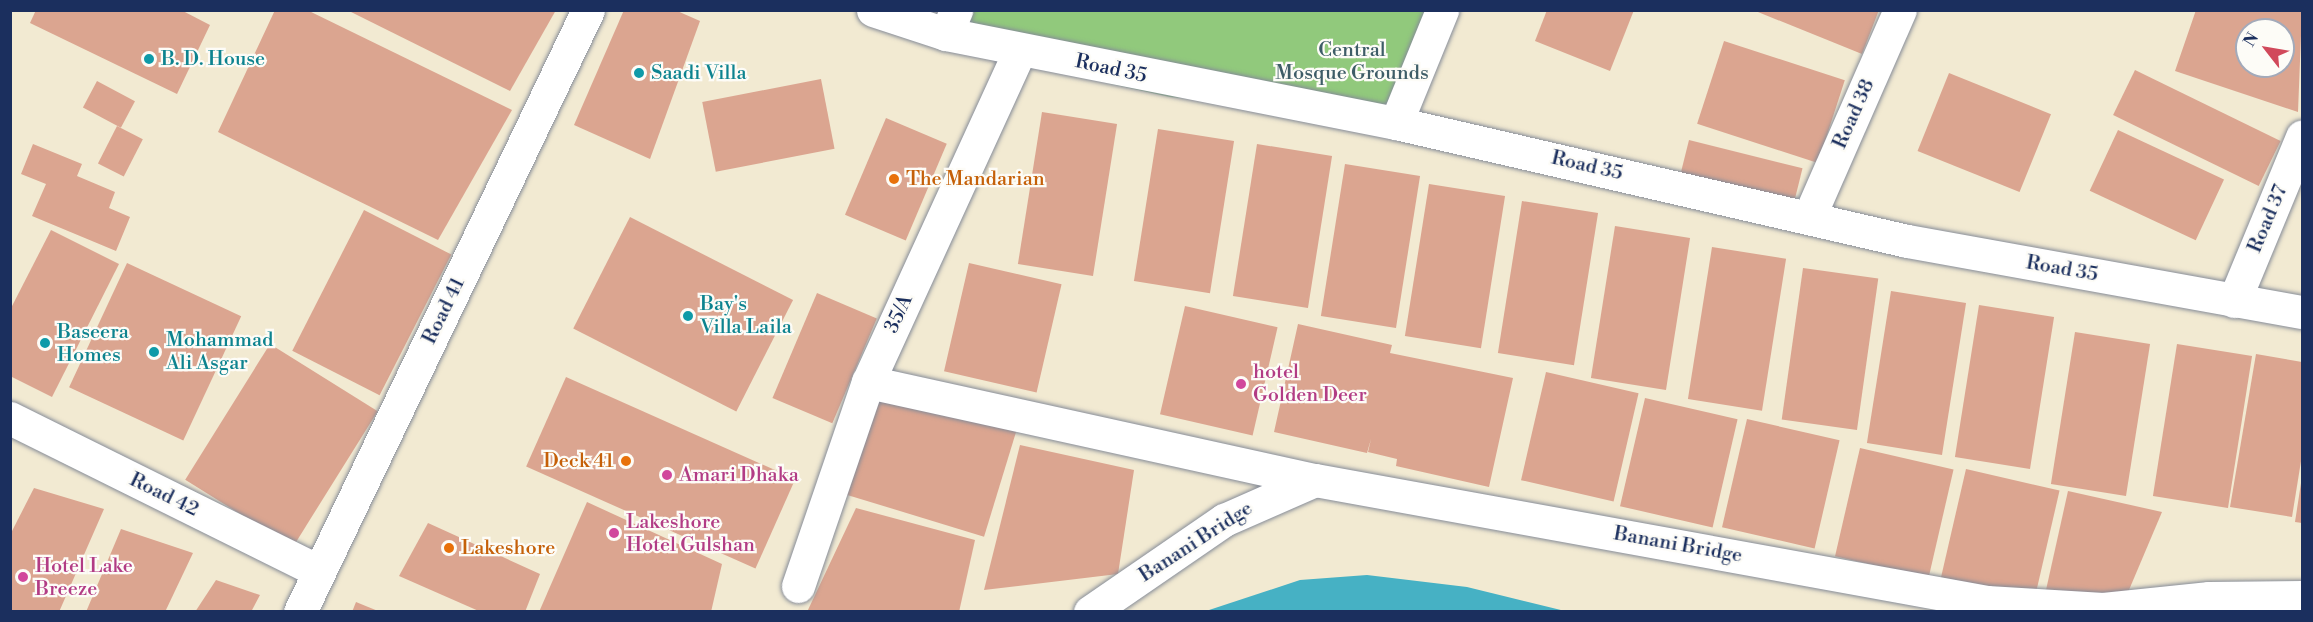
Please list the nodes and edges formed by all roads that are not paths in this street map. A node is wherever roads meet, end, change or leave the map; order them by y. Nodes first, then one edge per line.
1 (588, 10) edge
2 (873, 10) edge
3 (1442, 10) edge
4 (1899, 10) edge
5 (951, 22) edge
6 (1020, 50) junction
7 (1396, 123) junction
8 (2302, 137) edge
9 (1809, 217) junction
10 (2234, 301) junction
11 (2302, 312) edge
12 (868, 382) junction
13 (10, 418) edge
14 (1314, 480) junction
15 (318, 571) junction
16 (798, 586) dead end
17 (2302, 597) edge
18 (300, 612) edge
19 (1090, 612) edge

1 - 15 main road, Road 41
2 - 5 main road, Road 35
3 - 7 main road
4 - 9 main road, Road 38
5 - 6 main road, Road 35
6 - 7 main road, Road 35
6 - 12 main road, 35/A
7 - 9 main road, Road 35
8 - 10 main road, Road 37
9 - 10 main road, Road 35
10 - 11 main road, Road 35
12 - 14 main road
12 - 16 main road, 35/A
13 - 15 main road, Road 42
14 - 17 main road, Banani Bridge
14 - 19 main road, Banani Bridge
15 - 18 main road, Road 41

